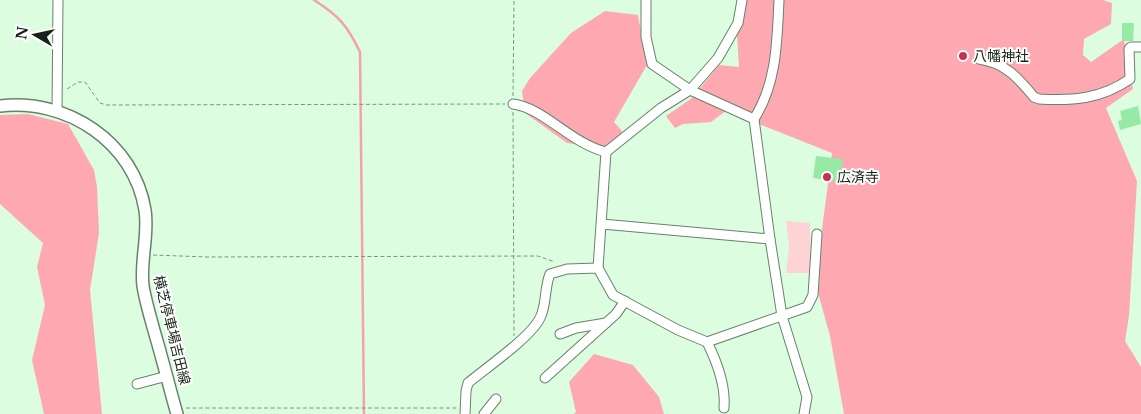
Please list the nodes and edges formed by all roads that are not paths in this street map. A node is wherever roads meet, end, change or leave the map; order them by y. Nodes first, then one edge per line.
1 (58, 0) edge
2 (646, 0) edge
3 (742, 0) edge
4 (779, 0) edge
5 (1141, 47) edge
6 (979, 59) dead end
7 (690, 90) junction
8 (513, 104) road end
9 (0, 106) edge
10 (57, 111) junction
11 (754, 119) junction
12 (606, 152) junction
13 (602, 224) junction
14 (817, 234) dead end
15 (770, 239) junction
16 (598, 268) junction
17 (625, 301) junction
18 (782, 316) junction
19 (606, 323) junction
20 (560, 334) dead end
21 (707, 342) junction
22 (167, 376) junction
23 (545, 378) dead end
24 (137, 384) dead end
25 (496, 399) dead end
26 (724, 408) dead end
27 (176, 411) edge
28 (465, 411) edge
29 (484, 414) edge
30 (804, 414) edge

1 - 10 street
2 - 7 street
3 - 7 street
4 - 11 street
5 - 6 street
7 - 11 street
7 - 12 street
8 - 12 street
9 - 10 main road, 横芝停車場吉田線
10 - 22 main road, 横芝停車場吉田線
11 - 15 street
12 - 13 street
13 - 15 street
13 - 16 street
14 - 18 street
15 - 18 street
16 - 17 street
16 - 28 street
17 - 19 street
17 - 21 street
18 - 21 street
18 - 30 street
19 - 20 street
19 - 23 street
21 - 26 street
22 - 24 street
22 - 27 main road, 横芝停車場吉田線
25 - 29 street

